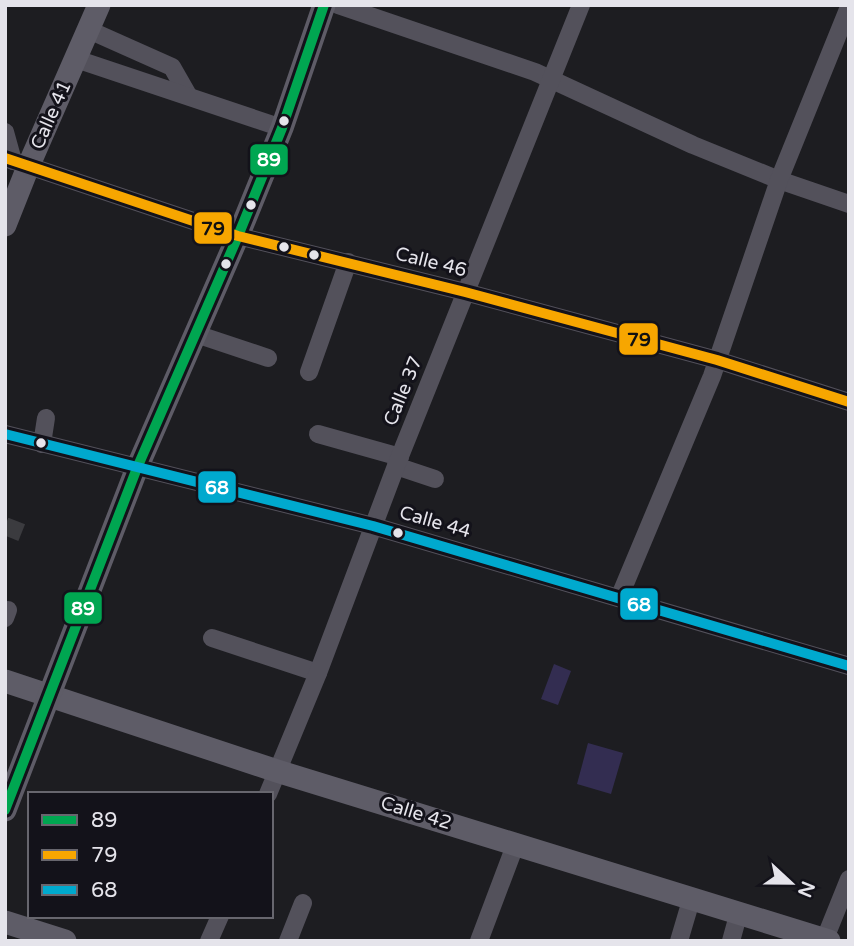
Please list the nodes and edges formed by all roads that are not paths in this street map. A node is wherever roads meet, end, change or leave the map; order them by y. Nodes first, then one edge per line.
1 (99, 5) edge
2 (324, 5) edge
3 (338, 5) edge
4 (581, 5) edge
5 (849, 7) edge
6 (89, 30) junction
7 (76, 58) junction
8 (552, 79) junction
9 (188, 95) junction
10 (282, 128) junction
11 (5, 132) edge
12 (16, 162) edge
13 (779, 180) junction
14 (849, 204) edge
15 (5, 225) edge
16 (238, 236) junction
17 (348, 262) junction
18 (465, 292) junction
19 (196, 334) junction
20 (268, 358) dead end
21 (717, 360) junction
22 (309, 372) dead end
23 (849, 401) edge
24 (46, 418) dead end
25 (5, 434) edge
26 (318, 434) dead end
27 (42, 444) junction
28 (398, 461) junction
29 (137, 468) junction
30 (435, 479) dead end
31 (373, 526) junction
32 (619, 598) junction
33 (212, 638) dead end
34 (849, 666) edge
35 (318, 673) junction
36 (5, 681) edge
37 (49, 696) junction
38 (277, 771) junction
39 (269, 792) edge
40 (5, 810) edge
41 (516, 843) junction
42 (849, 879) edge
43 (692, 897) junction
44 (303, 903) dead end
45 (739, 912) junction
46 (219, 918) edge
47 (5, 922) edge
48 (826, 940) edge
49 (65, 941) edge
50 (209, 941) edge
51 (288, 941) edge
52 (479, 941) edge
53 (679, 941) edge
54 (731, 941) edge

1 - 6 main road, Calle 41
2 - 10 main road
3 - 8 street
4 - 8 street, Calle 37
5 - 13 street
6 - 7 main road, Calle 41
6 - 9 street
7 - 9 street
7 - 12 main road, Calle 41
8 - 13 street
8 - 18 street, Calle 37
9 - 10 street
10 - 16 main road
11 - 12 street
12 - 15 main road, Calle 41
12 - 16 street, Calle 46
13 - 14 street
13 - 21 street
16 - 17 street, Calle 46
16 - 19 main road
17 - 18 street, Calle 46
17 - 22 street
18 - 21 street, Calle 46
18 - 28 street, Calle 37
19 - 20 street
19 - 29 main road
21 - 23 street, Calle 46
21 - 32 street
24 - 27 street
25 - 27 street, Calle 44
26 - 28 street
27 - 29 street, Calle 44
28 - 30 street
28 - 31 street, Calle 37
29 - 31 street, Calle 44
29 - 37 main road
31 - 32 street, Calle 44
31 - 35 street, Calle 37
32 - 34 street, Calle 44
33 - 35 street
35 - 38 street, Calle 37
36 - 37 main road, Calle 42
37 - 38 main road, Calle 42
37 - 40 main road
38 - 39 street, Calle 37
38 - 41 main road, Calle 42
41 - 43 main road, Calle 42
41 - 52 street
42 - 48 street
43 - 45 main road, Calle 42
43 - 53 street
44 - 51 street
45 - 48 main road, Calle 42
45 - 54 street
46 - 50 street
47 - 49 main road

